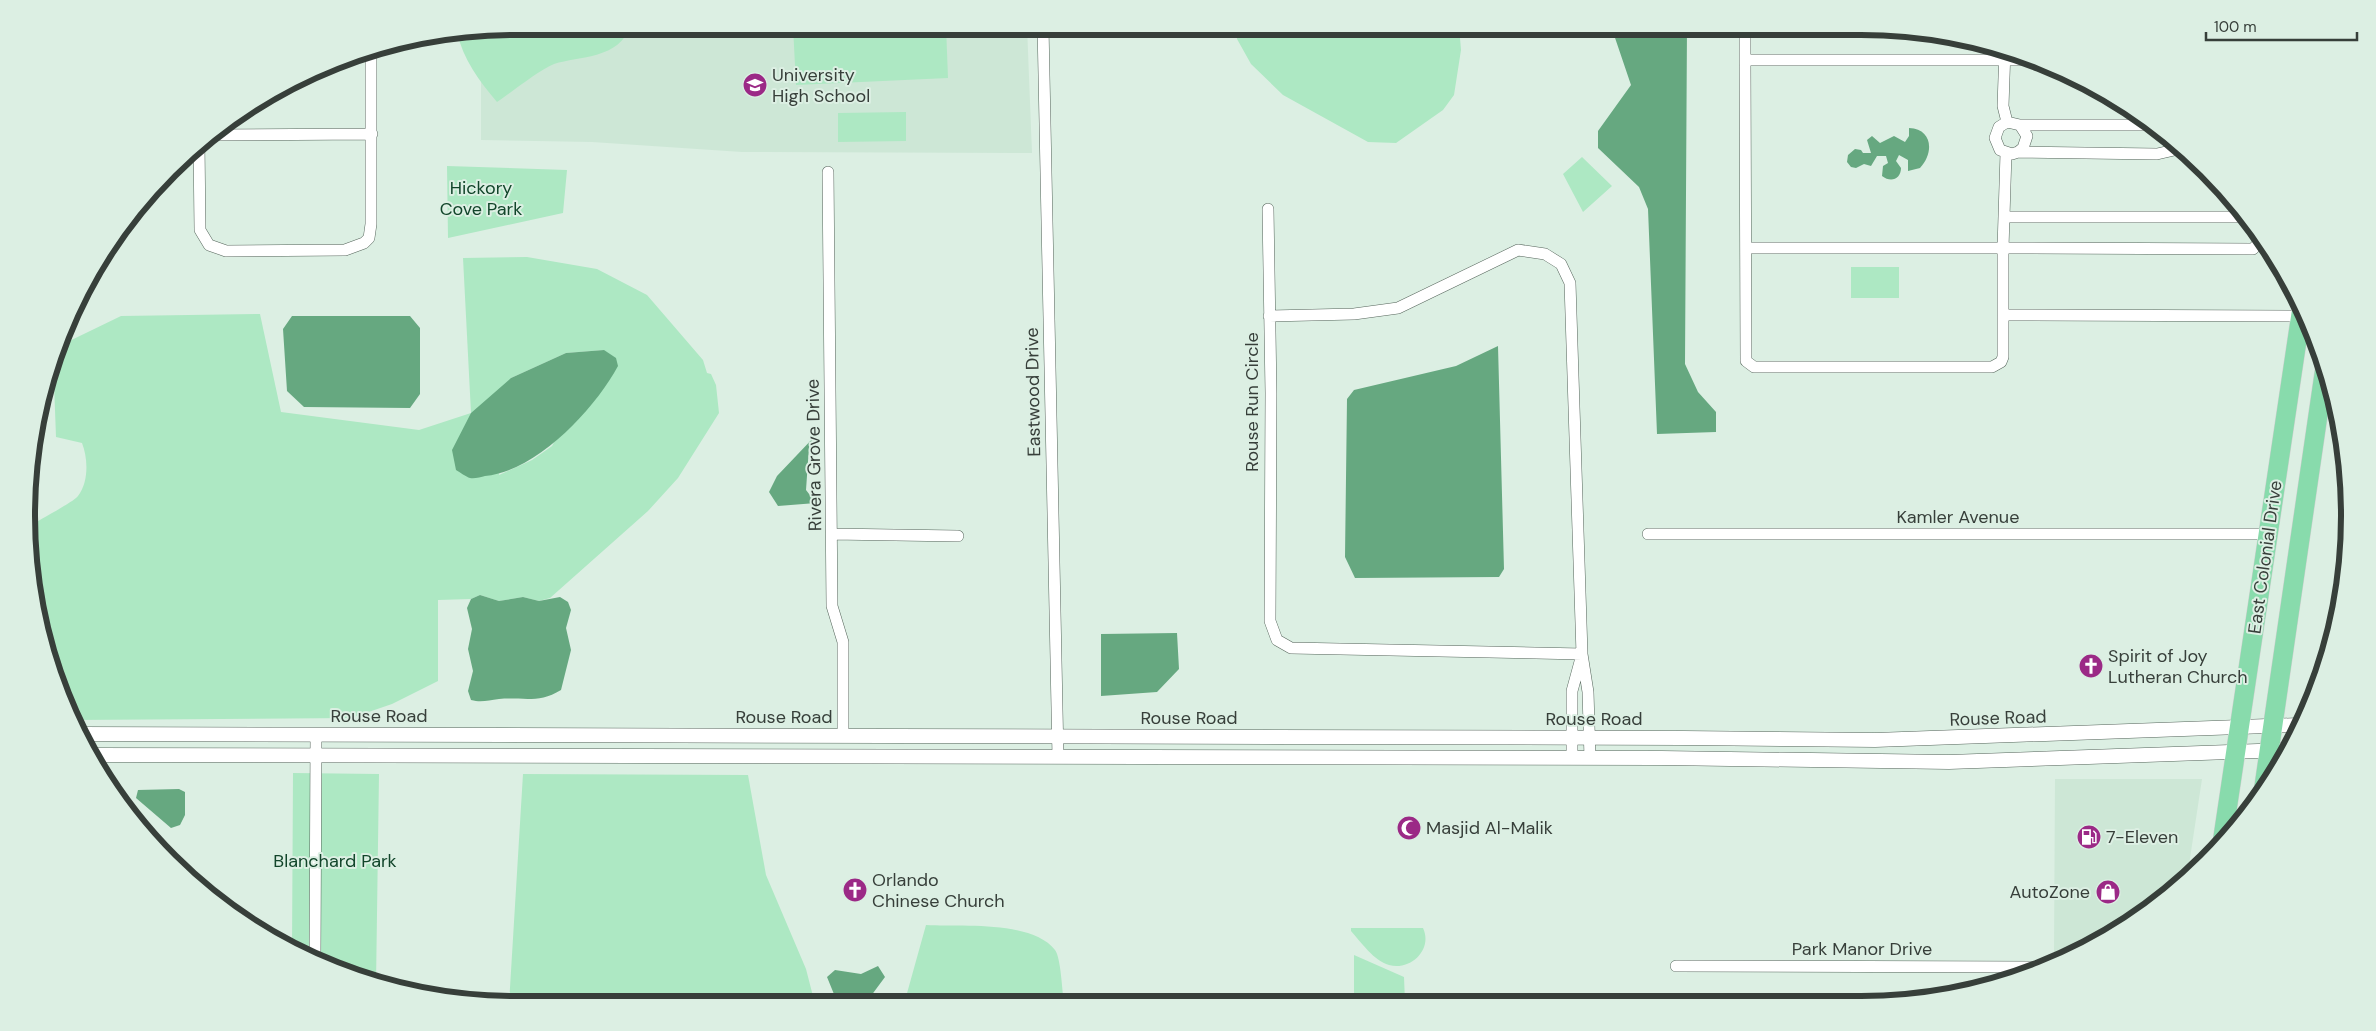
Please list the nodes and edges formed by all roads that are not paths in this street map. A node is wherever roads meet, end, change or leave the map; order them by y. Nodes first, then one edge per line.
1 (1043, 35) edge
2 (1745, 35) edge
3 (1995, 54) edge
4 (371, 58) edge
5 (2005, 58) edge
6 (1745, 60) junction
7 (2007, 122) junction
8 (2020, 125) junction
9 (2140, 125) edge
10 (372, 134) junction
11 (222, 135) edge
12 (2173, 150) edge
13 (2018, 152) junction
14 (2006, 153) junction
15 (199, 154) edge
16 (828, 172) dead end
17 (1268, 209) dead end
18 (2004, 216) junction
19 (2237, 217) edge
20 (2257, 245) edge
21 (1746, 248) junction
22 (2003, 248) junction
23 (2295, 311) edge
24 (2003, 315) junction
25 (1269, 316) junction
26 (2300, 323) edge
27 (2323, 384) edge
28 (832, 534) junction
29 (1648, 534) dead end
30 (2268, 534) junction
31 (958, 536) dead end
32 (1582, 654) junction
33 (1572, 691) junction
34 (1588, 692) junction
35 (2272, 725) junction
36 (2292, 725) edge
37 (2240, 726) junction
38 (88, 734) edge
39 (316, 735) junction
40 (843, 736) junction
41 (1058, 736) junction
42 (1572, 738) junction
43 (1589, 738) junction
44 (2277, 750) edge
45 (2236, 751) junction
46 (99, 755) edge
47 (316, 756) junction
48 (1058, 757) junction
49 (1572, 758) junction
50 (1590, 758) junction
51 (2273, 763) edge
52 (2225, 828) edge
53 (315, 951) edge
54 (1676, 966) dead end
55 (2023, 967) edge

1 - 41 street, Eastwood Drive
2 - 6 street
3 - 6 street
4 - 10 street
5 - 7 street
6 - 21 street
7 - 8 street
7 - 14 street
8 - 9 street
8 - 13 street
10 - 11 street
10 - 15 street
12 - 13 street
13 - 14 street
14 - 18 street
16 - 28 street, Rivera Grove Drive
17 - 25 street
18 - 19 street
18 - 22 street
20 - 22 street
21 - 22 street
21 - 24 street
22 - 24 street
23 - 24 street
25 - 32 street, Rouse Run Circle
25 - 32 street, Rouse Run Circle
26 - 30 highway, East Colonial Drive
27 - 35 highway, East Colonial Drive
28 - 31 street
28 - 40 street, Rivera Grove Drive
29 - 30 street, Kamler Avenue
30 - 37 highway, East Colonial Drive
32 - 33 street, Rouse Run Circle
32 - 34 street, Rouse Run Circle
33 - 34 street
33 - 42 street, Rouse Run Circle
34 - 43 street, Rouse Run Circle
35 - 36 street, Rouse Road
35 - 37 street, Rouse Road
35 - 44 highway, East Colonial Drive
37 - 43 street, Rouse Road
37 - 45 highway, East Colonial Drive
38 - 39 street, Rouse Road
39 - 40 street, Rouse Road
39 - 47 street
40 - 41 street, Rouse Road
41 - 42 street, Rouse Road
41 - 48 street, Eastwood Drive
42 - 43 street, Rouse Road
42 - 49 street, Rouse Run Circle
43 - 50 street, Rouse Run Circle
44 - 45 street
44 - 51 highway, East Colonial Drive
45 - 50 street
45 - 52 highway, East Colonial Drive
46 - 47 street
47 - 48 street
47 - 53 street
48 - 49 street
49 - 50 street
54 - 55 street, Park Manor Drive

